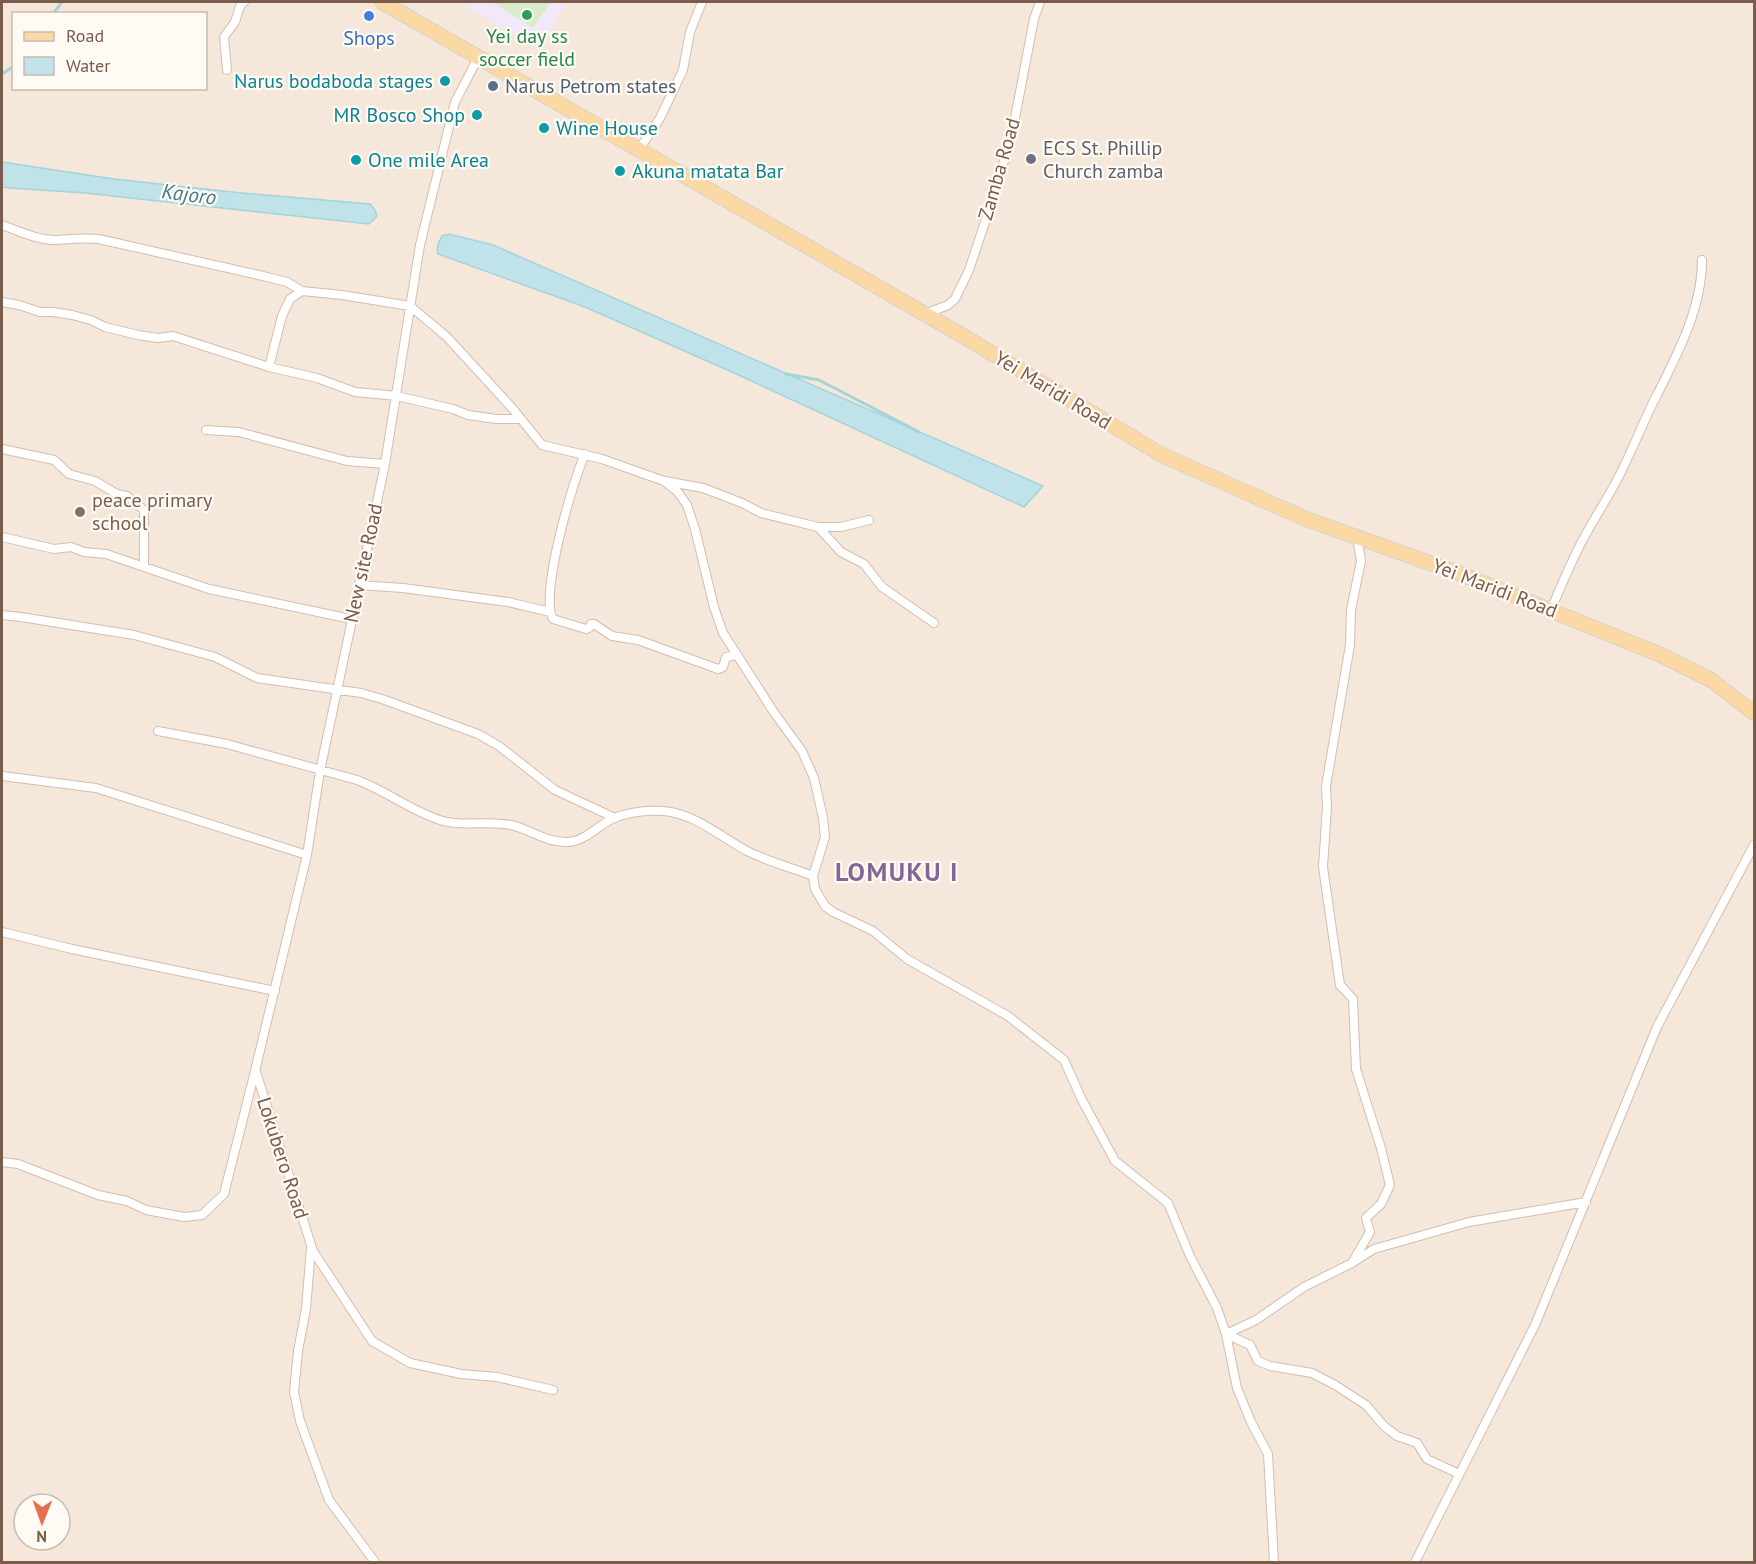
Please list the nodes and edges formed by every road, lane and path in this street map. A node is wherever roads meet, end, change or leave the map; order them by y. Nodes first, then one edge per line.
1 (244, 2) edge
2 (382, 2) edge
3 (702, 2) edge
4 (1040, 2) edge
5 (478, 58) junction
6 (227, 70) dead end
7 (638, 151) junction
8 (2, 225) edge
9 (1702, 260) dead end
10 (302, 291) junction
11 (2, 302) edge
12 (410, 306) junction
13 (924, 314) junction
14 (269, 367) junction
15 (397, 396) junction
16 (520, 419) junction
17 (206, 430) dead end
18 (2, 449) edge
19 (585, 454) junction
20 (385, 464) junction
21 (664, 481) junction
22 (869, 520) dead end
23 (819, 527) junction
24 (2, 537) edge
25 (1357, 537) junction
26 (144, 566) junction
27 (358, 585) junction
28 (1551, 610) junction
29 (549, 612) junction
30 (2, 615) edge
31 (351, 619) junction
32 (934, 623) dead end
33 (737, 655) junction
34 (336, 689) junction
35 (1755, 712) edge
36 (158, 731) dead end
37 (320, 771) junction
38 (2, 776) edge
39 (615, 818) junction
40 (1755, 845) edge
41 (307, 855) junction
42 (813, 876) junction
43 (2, 932) edge
44 (275, 991) junction
45 (255, 1071) junction
46 (2, 1162) edge
47 (1586, 1202) junction
48 (311, 1245) junction
49 (1352, 1263) junction
50 (1226, 1334) junction
51 (553, 1390) dead end
52 (1460, 1474) junction
53 (375, 1563) edge
54 (1274, 1563) edge
55 (1415, 1563) edge

1 - 6 street
2 - 5 main road, Yei Maridi Road
3 - 7 street
4 - 13 street, Zamba Road
5 - 7 main road, Yei Maridi Road
5 - 12 street, New site Road
7 - 13 main road, Yei Maridi Road
8 - 10 street
9 - 28 street
10 - 12 street
10 - 14 street
11 - 14 street
12 - 15 street, New site Road
12 - 16 street
13 - 25 main road, Yei Maridi Road
14 - 15 street
15 - 16 street
15 - 20 street, New site Road
16 - 19 street
17 - 20 street
18 - 26 street
19 - 21 street
19 - 29 street
20 - 27 street, New site Road
21 - 23 street
21 - 33 street
22 - 23 street
23 - 32 street
24 - 26 street
25 - 28 main road, Yei Maridi Road
25 - 49 street
26 - 31 street
27 - 29 street
27 - 31 street, New site Road
28 - 35 main road, Yei Maridi Road
29 - 33 street
30 - 34 street
31 - 34 street, New site Road
33 - 42 street
34 - 37 street, New site Road
34 - 39 street
36 - 37 street
37 - 39 street
37 - 41 street, New site Road
38 - 41 street
39 - 42 street
40 - 47 street
41 - 44 street, New site Road
42 - 50 street
43 - 44 street
44 - 45 street, New site Road
45 - 46 street, New site Road
45 - 48 street, Lokubero Road
47 - 49 street
47 - 52 street
48 - 51 street
48 - 53 street
49 - 50 street
50 - 52 street
50 - 54 street
52 - 55 street

